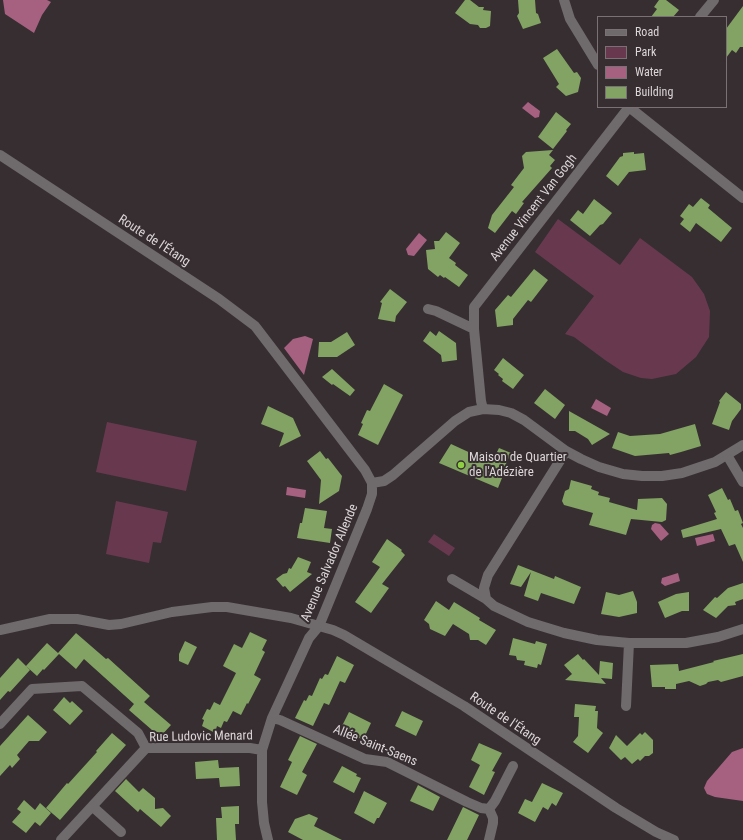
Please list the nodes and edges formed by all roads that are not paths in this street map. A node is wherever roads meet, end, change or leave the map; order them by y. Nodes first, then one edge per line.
1 (564, 0) edge
2 (714, 0) edge
3 (701, 16) edge
4 (597, 62) edge
5 (628, 108) edge
6 (630, 108) edge
7 (0, 155) edge
8 (743, 198) edge
9 (428, 309) dead end
10 (474, 329) junction
11 (483, 409) junction
12 (743, 445) edge
13 (566, 451) junction
14 (727, 455) junction
15 (743, 482) edge
16 (372, 484) junction
17 (452, 579) dead end
18 (486, 599) junction
19 (319, 626) junction
20 (743, 629) edge
21 (0, 630) edge
22 (629, 643) junction
23 (626, 706) dead end
24 (272, 718) junction
25 (0, 724) edge
26 (146, 748) junction
27 (262, 750) junction
28 (513, 766) dead end
29 (93, 807) junction
30 (489, 809) junction
31 (121, 832) dead end
32 (61, 840) edge
33 (268, 840) edge
34 (489, 840) edge
35 (674, 840) edge

1 - 4 street
2 - 3 street
5 - 10 street, Avenue Vincent Van Gogh
6 - 8 street
7 - 16 street, Route de l'Étang
9 - 10 street
10 - 11 street, Avenue Vincent Van Gogh
11 - 13 street
11 - 16 street
12 - 14 street
13 - 14 street
13 - 18 street
14 - 15 street
16 - 19 street, Avenue Salvador Allende
17 - 18 street
18 - 22 street
19 - 21 street, Route de l'Étang
19 - 24 street, Avenue Salvador Allende
19 - 35 street, Route de l'Étang
20 - 22 street
22 - 23 street
24 - 27 street, Avenue Salvador Allende
24 - 30 street, Allée Saint-Saens
25 - 26 street
26 - 27 street, Rue Ludovic Menard
26 - 29 street, Rue Ludovic Menard
27 - 33 street, Avenue Salvador Allende
28 - 30 street
29 - 31 street
29 - 32 street, Rue Ludovic Menard
30 - 34 street

